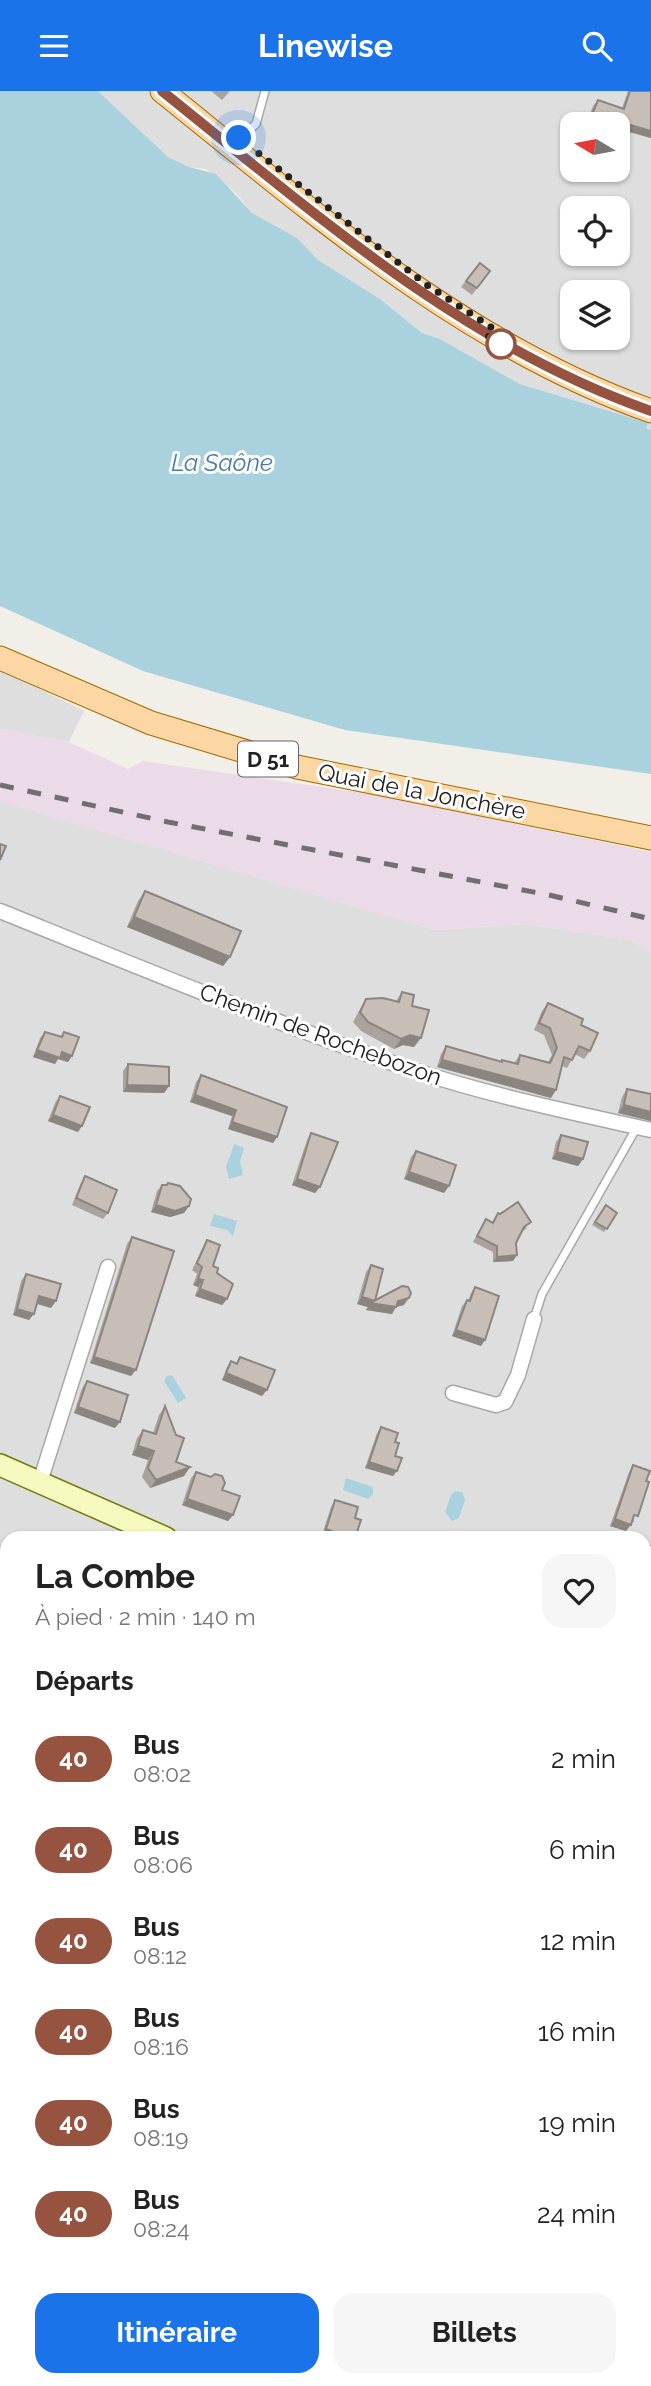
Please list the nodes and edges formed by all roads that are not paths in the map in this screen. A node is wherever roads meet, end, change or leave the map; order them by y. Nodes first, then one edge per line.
1 (162, 91) edge
2 (180, 91) edge
3 (265, 91) edge
4 (235, 142) junction
5 (488, 331) junction
6 (651, 398) edge
7 (651, 411) edge
8 (0, 658) edge
9 (651, 838) edge
10 (0, 911) edge
11 (644, 1129) edge
12 (108, 1267) dead end
13 (534, 1319) joint
14 (453, 1393) dead end
15 (0, 1465) edge
16 (40, 1482) junction
17 (150, 1531) edge

1 - 4 main road
2 - 4 main road
3 - 4 lane
4 - 5 main road
5 - 6 main road
5 - 7 main road
8 - 9 main road, Quai de la Jonchère / D 51
10 - 11 street, Chemin de Rochebozon
11 - 13 lane
12 - 16 street
13 - 14 street
15 - 16 street
16 - 17 street

